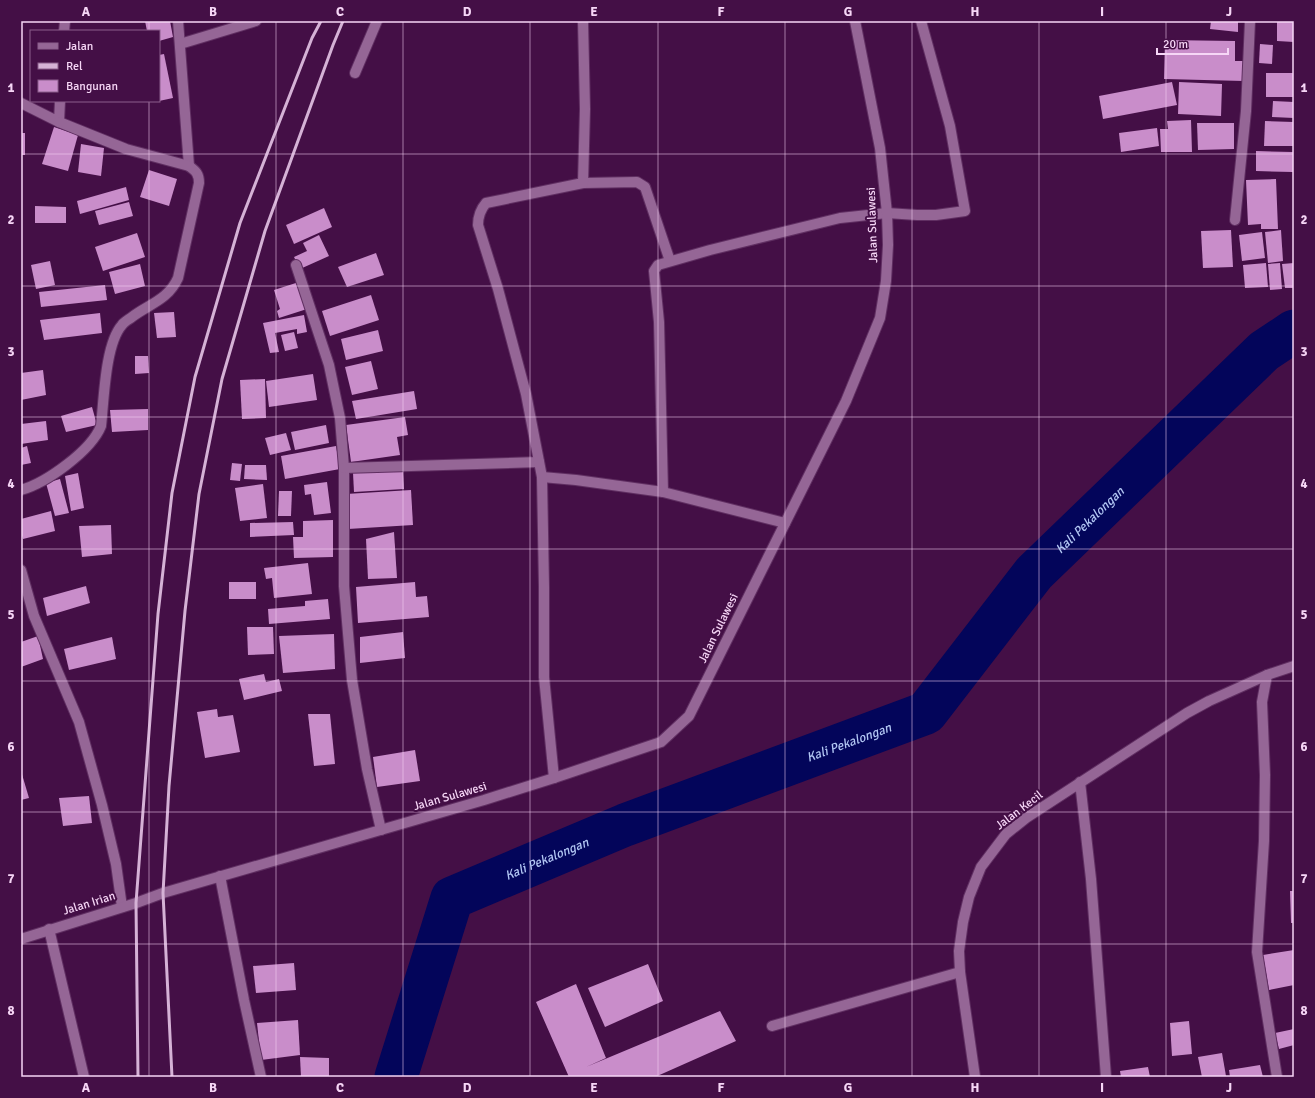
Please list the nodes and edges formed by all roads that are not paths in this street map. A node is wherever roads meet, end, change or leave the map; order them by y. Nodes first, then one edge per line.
1 (178, 21) edge
2 (256, 21) edge
3 (377, 21) edge
4 (583, 21) edge
5 (855, 21) edge
6 (921, 21) edge
7 (1250, 21) edge
8 (180, 44) junction
9 (355, 73) dead end
10 (60, 102) edge
11 (21, 103) edge
12 (59, 122) junction
13 (189, 166) junction
14 (583, 183) junction
15 (887, 213) junction
16 (1235, 220) dead end
17 (670, 260) junction
18 (296, 265) dead end
19 (540, 462) junction
20 (344, 468) junction
21 (542, 477) junction
22 (21, 490) edge
23 (663, 492) junction
24 (785, 523) junction
25 (21, 570) edge
26 (1294, 666) edge
27 (1267, 675) junction
28 (554, 778) junction
29 (1080, 782) junction
30 (381, 830) junction
31 (220, 876) junction
32 (163, 893) joint
33 (122, 907) junction
34 (49, 929) junction
35 (21, 939) edge
36 (960, 972) junction
37 (772, 1026) dead end
38 (84, 1077) edge
39 (261, 1077) edge
40 (975, 1077) edge
41 (1106, 1077) edge
42 (1277, 1077) edge

1 - 8 street
2 - 8 street
3 - 9 street
4 - 14 street
5 - 15 street, Jalan Sulawesi
6 - 15 street
7 - 16 street
8 - 13 street
10 - 12 street
11 - 12 street
12 - 13 street
13 - 22 street
14 - 17 street
14 - 19 street
15 - 17 street
15 - 24 street, Jalan Sulawesi
17 - 23 street
18 - 20 street
19 - 20 street
19 - 21 street
20 - 30 street
21 - 23 street
21 - 28 street
23 - 24 street
24 - 28 street, Jalan Sulawesi
25 - 33 street
26 - 27 street, Jalan Kecil
27 - 29 street, Jalan Kecil
27 - 42 street
28 - 30 street, Jalan Sulawesi
29 - 36 street, Jalan Kecil
29 - 41 street
30 - 31 street, Jalan Sulawesi
31 - 32 street, Jalan Sulawesi
31 - 39 street
32 - 33 street, Jalan Irian
33 - 34 street, Jalan Irian
34 - 35 street, Jalan Irian
34 - 38 street
36 - 37 street
36 - 40 street, Jalan Kecil

